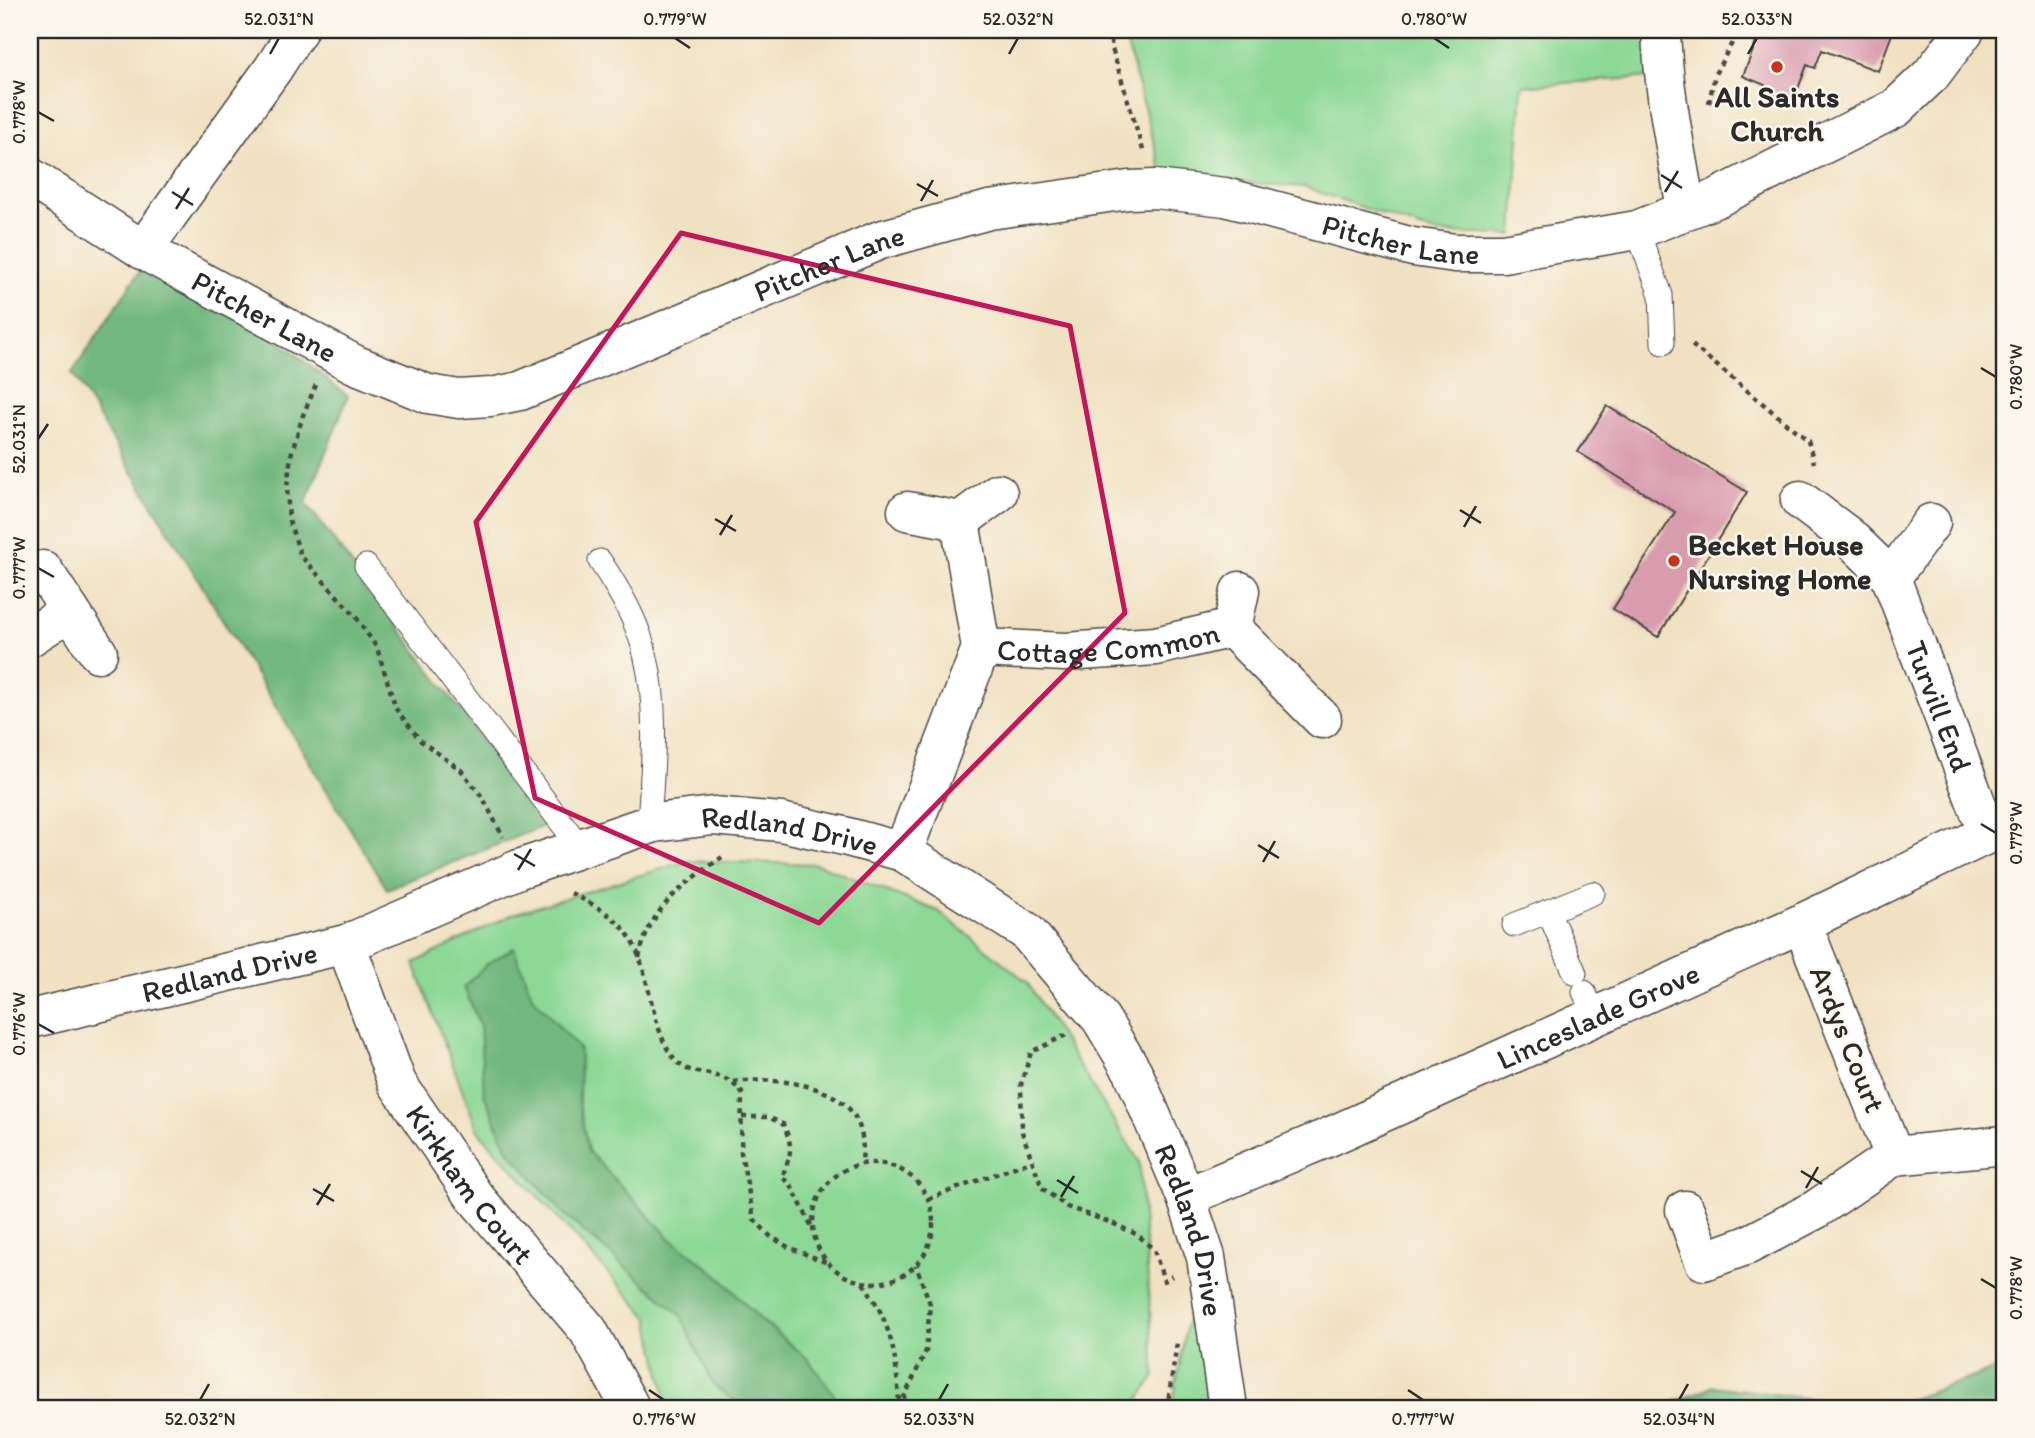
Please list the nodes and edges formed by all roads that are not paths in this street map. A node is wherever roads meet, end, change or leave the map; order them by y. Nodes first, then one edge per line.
1 (299, 30) edge
2 (1661, 30) edge
3 (1965, 30) edge
4 (30, 177) edge
5 (1686, 209) junction
6 (1637, 230) junction
7 (142, 250) junction
8 (1663, 344) dead end
9 (998, 493) dead end
10 (1803, 503) road end
11 (907, 511) dead end
12 (960, 521) junction
13 (1931, 523) dead end
14 (600, 561) dead end
15 (366, 566) dead end
16 (43, 570) dead end
17 (1891, 578) junction
18 (1240, 591) dead end
19 (70, 611) junction
20 (1232, 628) junction
21 (30, 637) edge
22 (981, 648) junction
23 (98, 653) dead end
24 (1322, 719) dead end
25 (649, 825) junction
26 (1996, 830) edge
27 (580, 847) junction
28 (903, 852) junction
29 (1593, 893) dead end
30 (1548, 911) junction
31 (1802, 923) junction
32 (1514, 925) dead end
33 (346, 944) junction
34 (1585, 994) junction
35 (30, 1019) edge
36 (2005, 1145) edge
37 (1894, 1156) junction
38 (1186, 1198) junction
39 (1685, 1210) dead end
40 (629, 1405) dead end
41 (1228, 1408) edge

1 - 7 street
2 - 5 street
3 - 5 street, Pitcher Lane
4 - 7 street, Pitcher Lane
5 - 6 street, Pitcher Lane
6 - 7 street, Pitcher Lane
6 - 8 lane
9 - 12 street
10 - 17 street, Turvill End
11 - 12 street
12 - 22 street, Cottage Common
13 - 17 street
14 - 25 lane
15 - 27 lane
16 - 19 street
17 - 26 street, Turvill End
18 - 20 street
19 - 21 street
19 - 23 street
20 - 22 street, Cottage Common
20 - 24 street, Cottage Common
22 - 28 street, Cottage Common
25 - 27 street, Redland Drive
25 - 28 street, Redland Drive
26 - 31 street, Linceslade Grove
27 - 33 street, Redland Drive
28 - 38 street, Redland Drive
29 - 30 lane
30 - 32 lane
30 - 34 lane
31 - 34 street, Linceslade Grove
31 - 37 street, Ardys Court
33 - 35 street, Redland Drive
33 - 40 street, Kirkham Court
34 - 38 street, Linceslade Grove
36 - 37 street
37 - 39 street
38 - 41 street, Redland Drive

